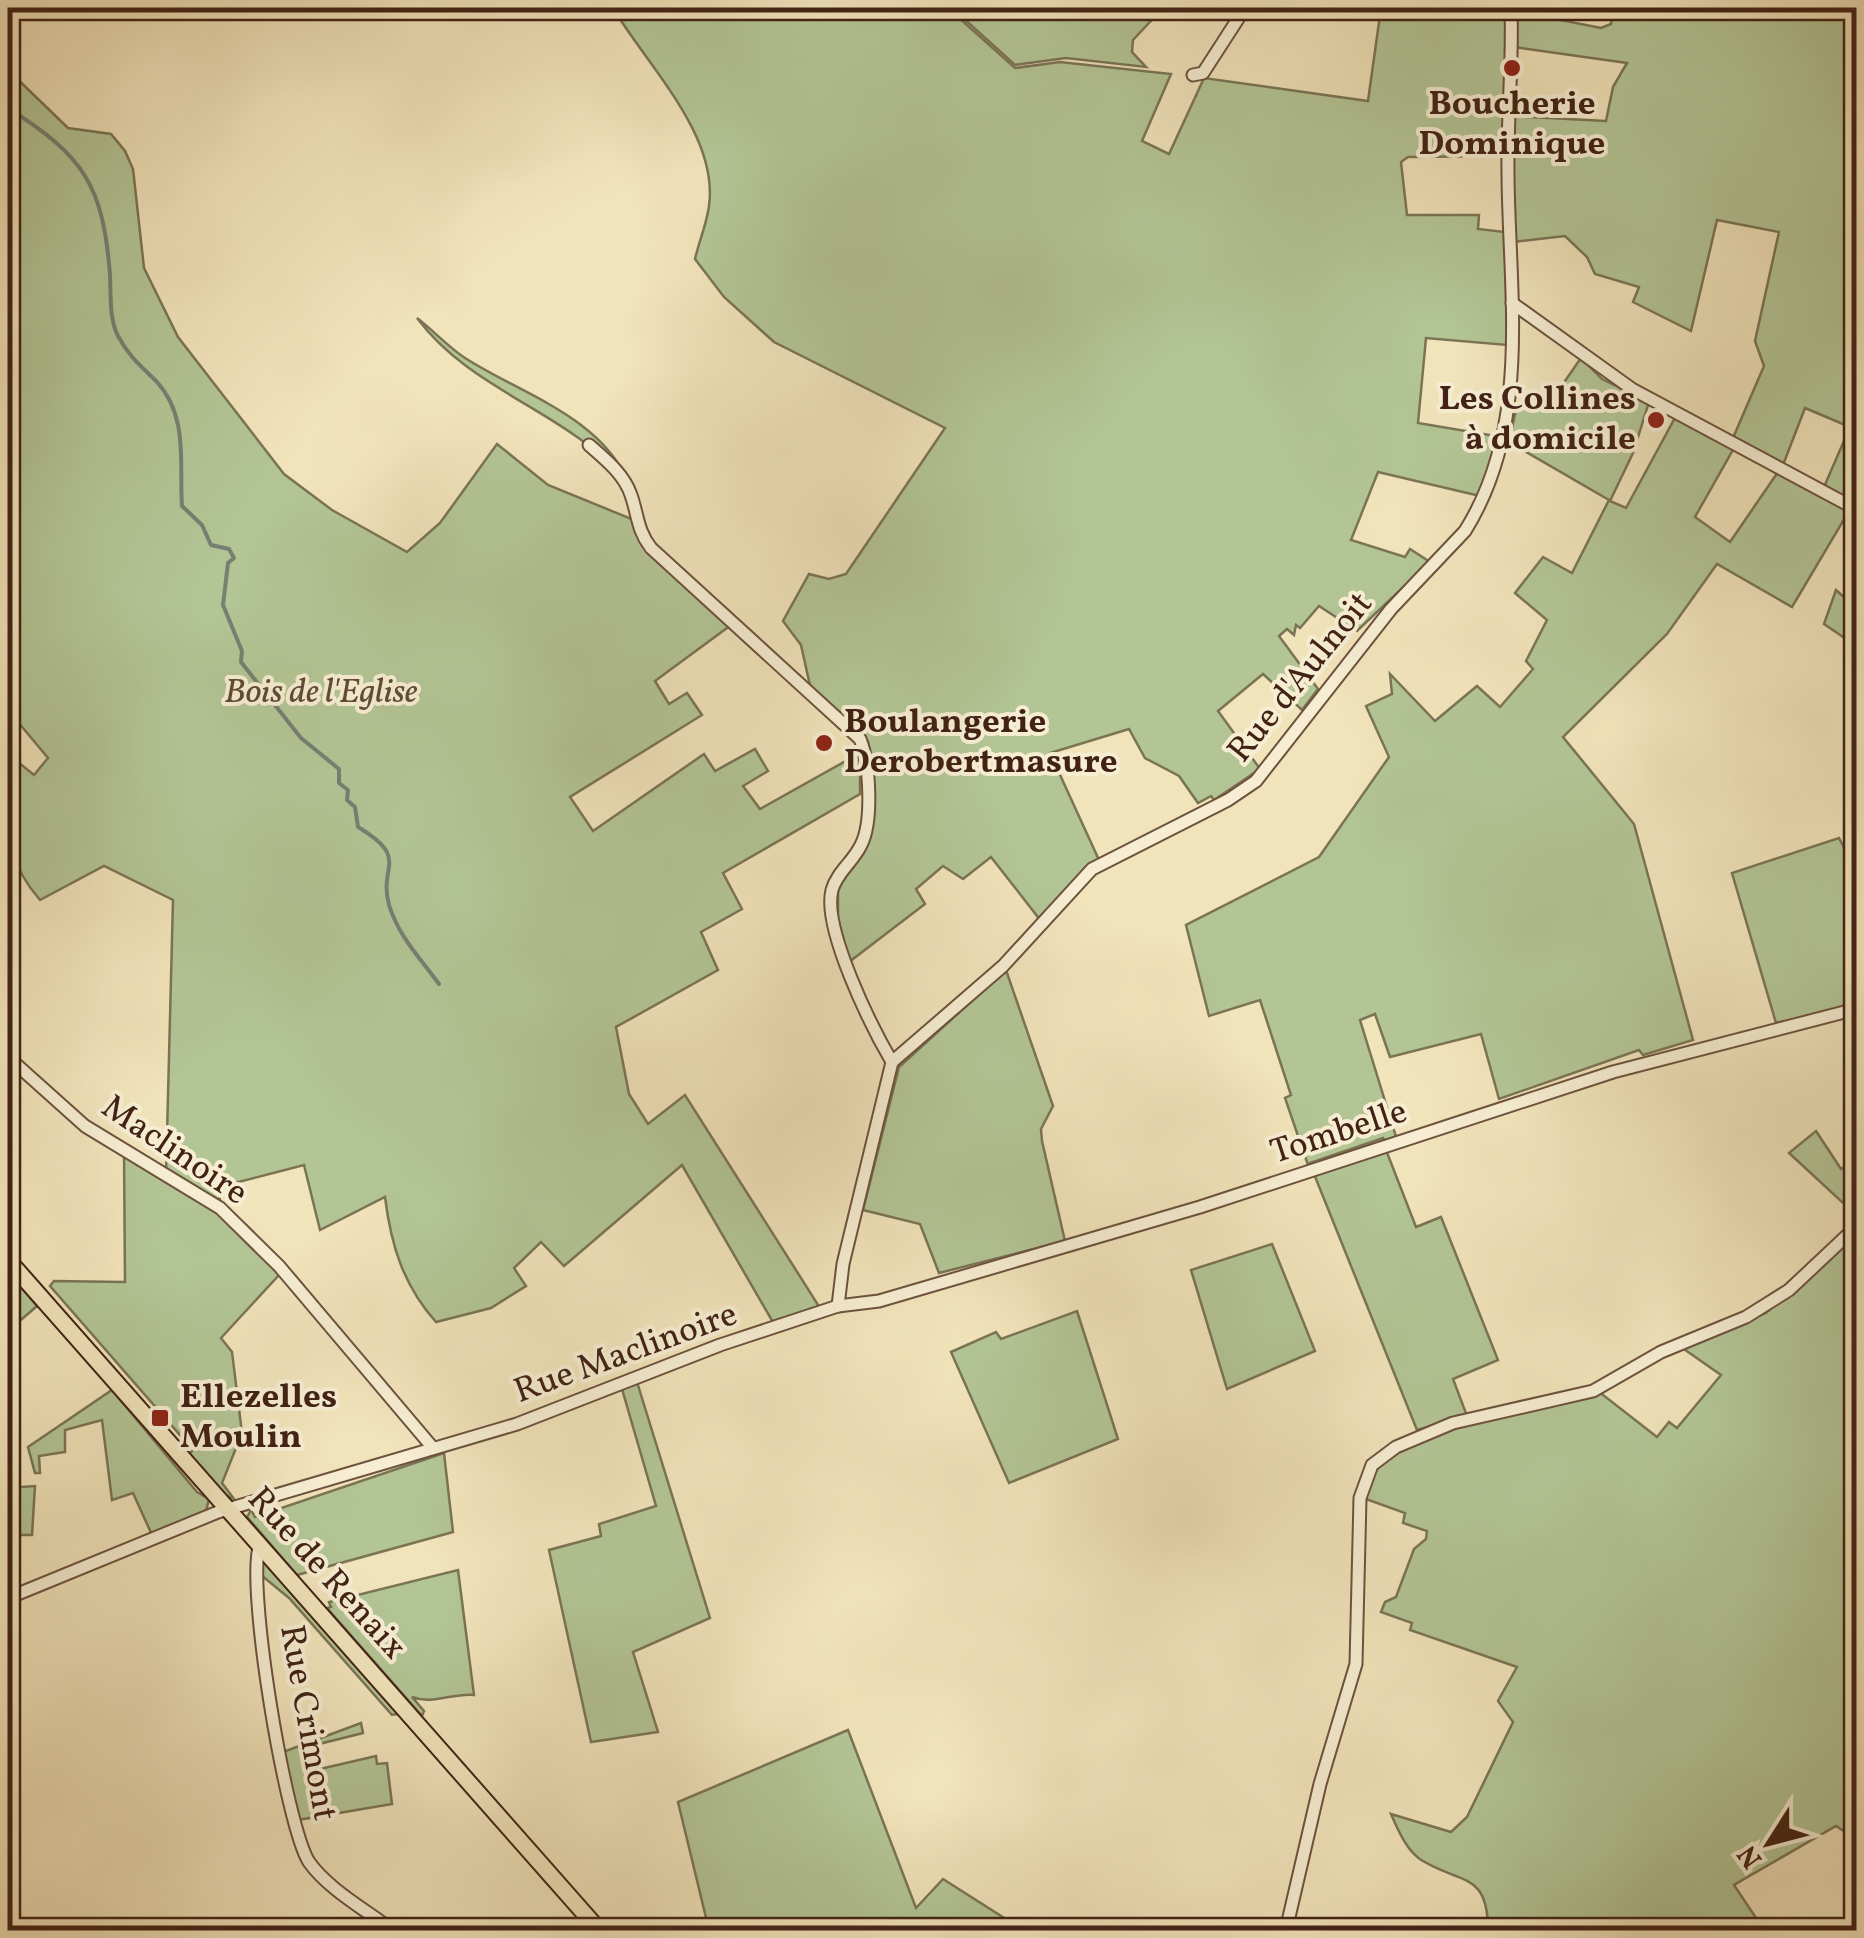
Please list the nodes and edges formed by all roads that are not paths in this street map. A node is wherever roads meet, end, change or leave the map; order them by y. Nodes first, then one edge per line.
1 (1245, 8) edge
2 (1511, 8) edge
3 (1193, 75) dead end
4 (1512, 303) junction
5 (589, 445) dead end
6 (1856, 509) edge
7 (1856, 1010) edge
8 (8, 1058) edge
9 (892, 1062) junction
10 (1856, 1227) edge
11 (8, 1260) edge
12 (838, 1306) junction
13 (432, 1448) junction
14 (228, 1509) junction
15 (260, 1544) junction
16 (8, 1598) edge
17 (392, 1930) edge
18 (599, 1930) edge
19 (1286, 1930) edge

1 - 3 street
2 - 4 street, Rue d'Aulnoit
4 - 6 street
4 - 9 street, Rue d'Aulnoit
5 - 9 street
7 - 12 street, Tombelle
8 - 13 street, Maclinoire
9 - 12 street
10 - 19 street
11 - 14 main road, Rue de Renaix
12 - 13 street, Rue Maclinoire
13 - 14 street, Rue Maclinoire
14 - 15 main road, Rue de Renaix
14 - 16 street
15 - 17 street, Rue Crimont
15 - 18 main road, Rue de Renaix

